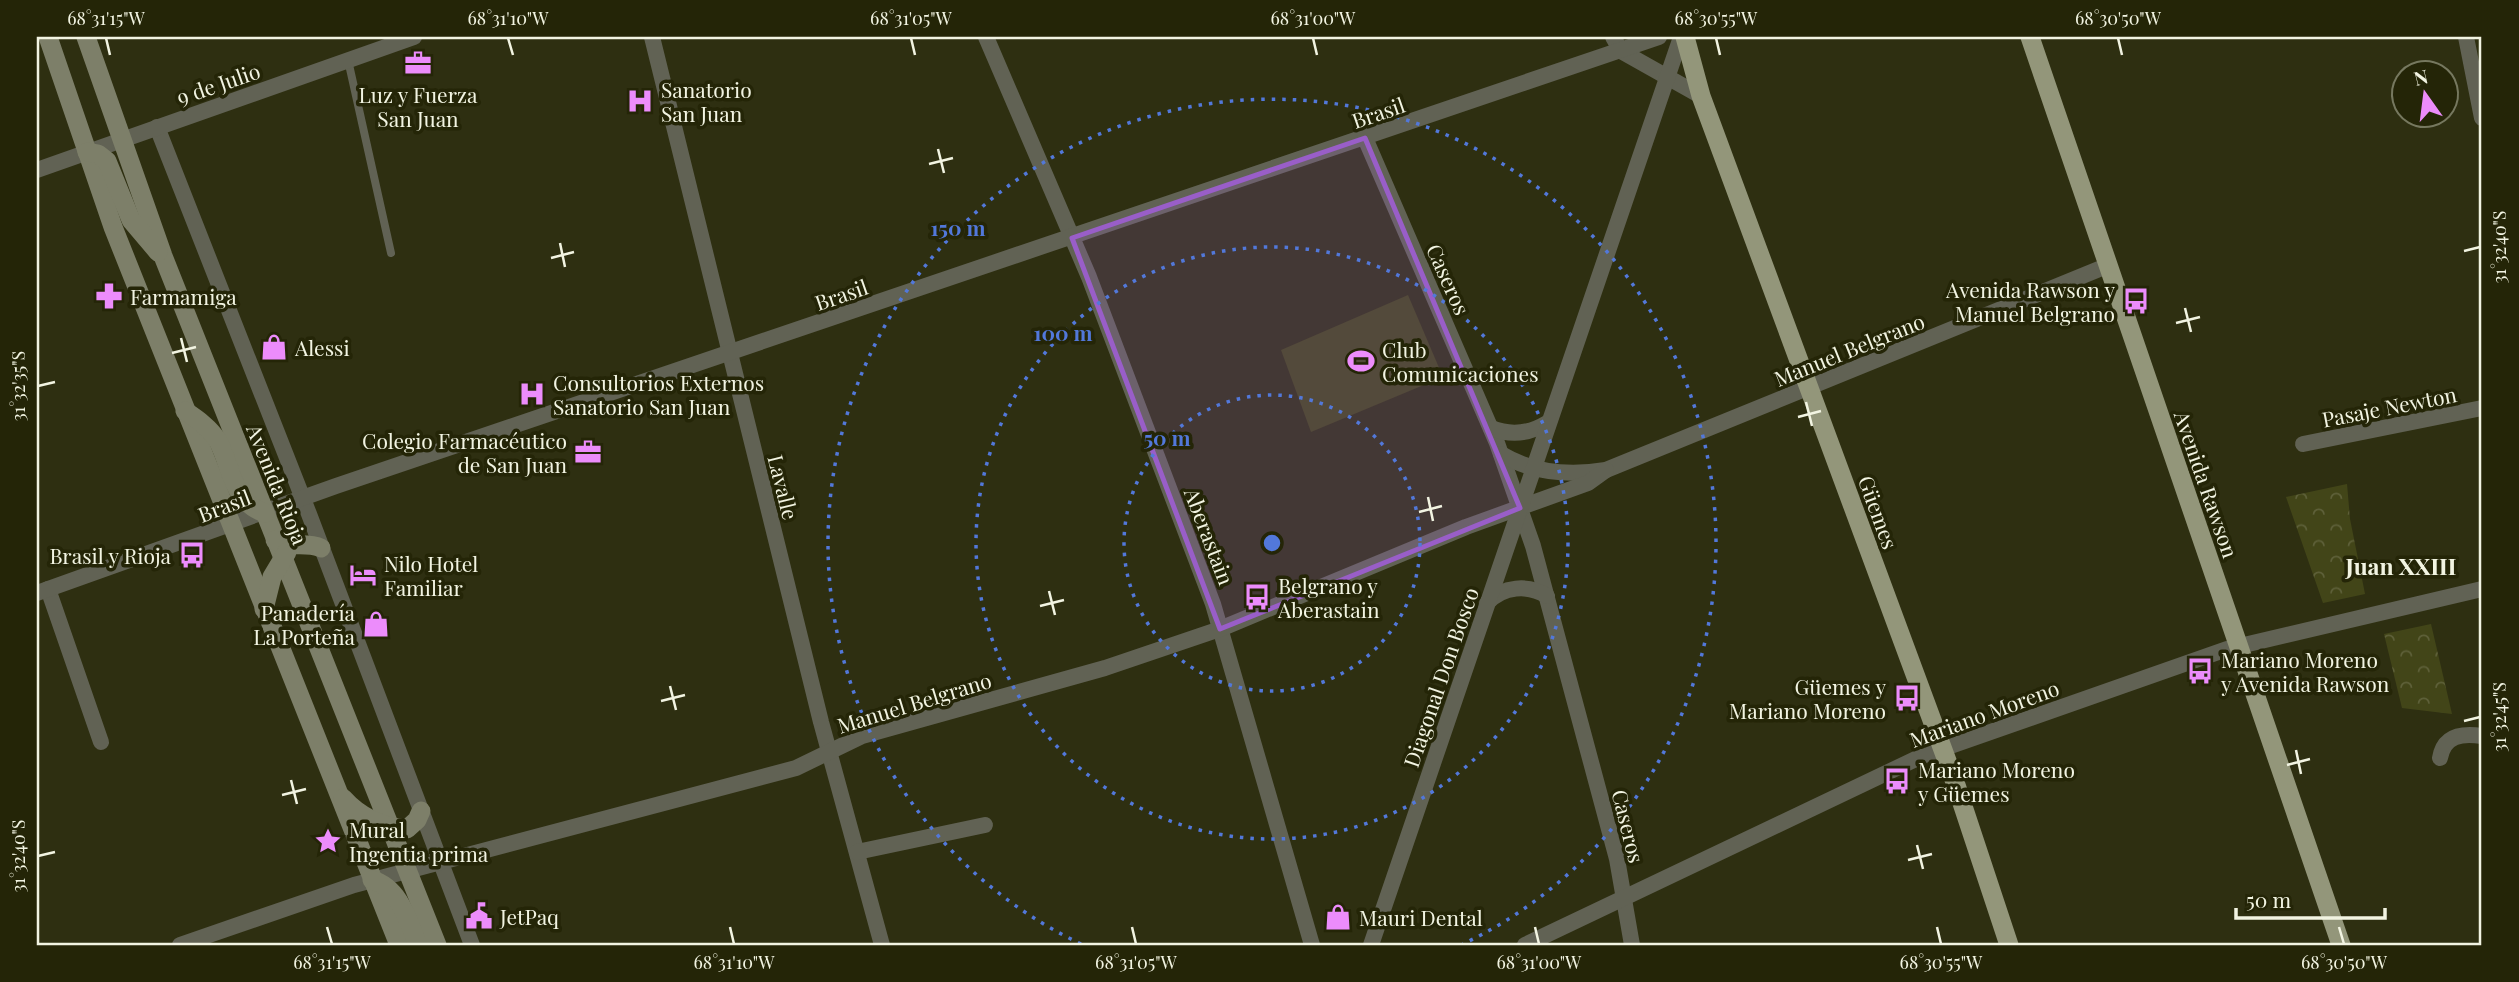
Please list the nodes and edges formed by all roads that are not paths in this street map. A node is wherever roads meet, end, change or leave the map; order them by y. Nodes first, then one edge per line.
1 (48, 37) edge
2 (86, 37) edge
3 (414, 37) edge
4 (652, 37) edge
5 (986, 37) edge
6 (1659, 37) edge
7 (1683, 37) edge
8 (2030, 37) edge
9 (2466, 37) edge
10 (1617, 44) edge
11 (348, 60) junction
12 (1668, 78) junction
13 (1701, 96) junction
14 (2482, 118) edge
15 (158, 127) junction
16 (1365, 138) junction
17 (120, 140) junction
18 (87, 152) junction
19 (37, 170) edge
20 (1072, 238) junction
21 (391, 253) dead end
22 (163, 256) junction
23 (2109, 265) junction
24 (729, 354) junction
25 (1809, 389) junction
26 (2482, 408) edge
27 (184, 410) junction
28 (1547, 423) junction
29 (1491, 428) junction
30 (2303, 444) dead end
31 (1501, 454) junction
32 (1533, 467) junction
33 (1606, 470) junction
34 (303, 499) junction
35 (1520, 508) junction
36 (265, 513) junction
37 (231, 526) junction
38 (283, 548) junction
39 (321, 548) junction
40 (2482, 589) edge
41 (42, 591) edge
42 (1547, 596) junction
43 (1487, 603) junction
44 (264, 609) junction
45 (1220, 629) junction
46 (2239, 646) junction
47 (2482, 736) edge
48 (102, 741) dead end
49 (1942, 749) junction
50 (829, 752) junction
51 (2440, 758) dead end
52 (335, 787) junction
53 (421, 811) junction
54 (985, 825) dead end
55 (398, 827) junction
56 (857, 852) junction
57 (440, 862) junction
58 (407, 871) junction
59 (372, 880) junction
60 (1624, 898) junction
61 (213, 940) edge
62 (180, 945) edge
63 (399, 945) edge
64 (418, 945) edge
65 (437, 945) edge
66 (472, 945) edge
67 (882, 945) edge
68 (1312, 945) edge
69 (1371, 945) edge
70 (1525, 945) edge
71 (1632, 945) edge
72 (2009, 945) edge
73 (2342, 945) edge

1 - 18 main road
2 - 17 main road, Avenida Rioja
3 - 11 street, 9 de Julio
4 - 24 street, Lavalle
5 - 20 street, Aberastain
6 - 10 street, Brasil
7 - 12 street, Diagonal Don Bosco
7 - 13 main road, Güemes
8 - 23 main road, Avenida Rawson
9 - 14 street
10 - 12 street
10 - 16 street, Brasil
11 - 15 street, 9 de Julio
11 - 21 lane
12 - 13 street
12 - 28 street, Diagonal Don Bosco
13 - 25 main road, Güemes
15 - 17 street, 9 de Julio
15 - 34 street, Avenida Rioja
16 - 20 street, Brasil
16 - 29 street, Caseros
17 - 18 street, 9 de Julio
17 - 22 main road, Avenida Rioja
18 - 19 street, 9 de Julio
18 - 22 main road
18 - 27 main road
20 - 24 street, Brasil
20 - 45 street, Aberastain
22 - 36 main road, Avenida Rioja
23 - 25 street, Manuel Belgrano
23 - 46 main road, Avenida Rawson
24 - 34 street, Brasil
24 - 50 street, Lavalle
25 - 33 street, Manuel Belgrano
25 - 49 main road, Güemes
26 - 30 street, Pasaje Newton
27 - 36 main road
27 - 37 main road
28 - 29 street
28 - 32 street, Diagonal Don Bosco
29 - 31 street, Caseros
31 - 32 street, Manuel Belgrano
31 - 35 street, Caseros
32 - 33 street, Manuel Belgrano
32 - 35 street, Diagonal Don Bosco
33 - 35 street, Manuel Belgrano
34 - 36 street, Brasil
34 - 39 street, Avenida Rioja
35 - 42 street, Caseros
35 - 43 street, Diagonal Don Bosco
35 - 45 street, Manuel Belgrano
36 - 37 street, Brasil
36 - 38 main road, Avenida Rioja
37 - 41 street, Brasil
37 - 44 main road
38 - 39 main road
38 - 44 main road
38 - 55 main road, Avenida Rioja
39 - 53 street, Avenida Rioja
40 - 46 street, Mariano Moreno
41 - 48 street
42 - 43 street
42 - 60 street, Caseros
43 - 69 street, Diagonal Don Bosco
44 - 52 main road
45 - 50 street, Manuel Belgrano
45 - 68 street, Aberastain
46 - 49 street, Mariano Moreno
46 - 73 main road, Avenida Rawson
47 - 51 street
49 - 60 street, Mariano Moreno
49 - 72 main road, Güemes
50 - 56 street, Lavalle
50 - 57 street, Manuel Belgrano
52 - 55 main road
52 - 59 main road
53 - 55 main road
53 - 57 street, Avenida Rioja
54 - 56 street
55 - 58 main road, Avenida Rioja
56 - 67 street, Lavalle
57 - 58 street, Manuel Belgrano
57 - 66 street, Avenida Rioja
58 - 59 street, Manuel Belgrano
58 - 65 main road, Avenida Rioja
59 - 61 street, Manuel Belgrano
59 - 63 main road
59 - 64 main road
60 - 70 street, Mariano Moreno
60 - 71 street, Caseros
61 - 62 street, Manuel Belgrano

